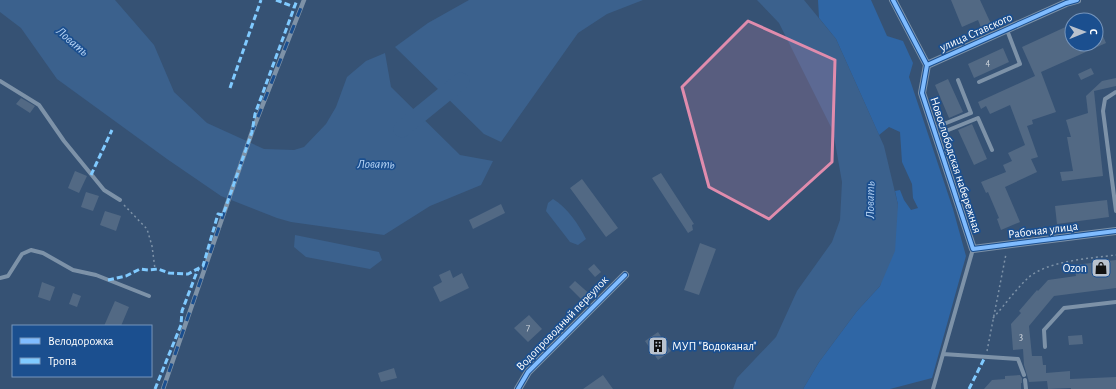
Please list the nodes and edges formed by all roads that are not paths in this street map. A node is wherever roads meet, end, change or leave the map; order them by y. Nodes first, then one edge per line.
1 (893, 0) edge
2 (1077, 0) edge
3 (1007, 29) junction
4 (927, 65) junction
5 (958, 80) dead end
6 (0, 81) edge
7 (980, 82) dead end
8 (1116, 92) edge
9 (935, 132) junction
10 (992, 150) dead end
11 (1115, 193) edge
12 (120, 200) road end
13 (1116, 211) edge
14 (1116, 231) edge
15 (973, 249) junction
16 (625, 275) dead end
17 (0, 278) edge
18 (149, 296) dead end
19 (1116, 302) edge
20 (1045, 347) dead end
21 (943, 354) junction
22 (1024, 375) dead end
23 (1025, 380) dead end
24 (518, 389) edge
25 (933, 389) edge
26 (1026, 389) edge

1 - 4 street
2 - 3 street, улица Ставского
3 - 4 street, улица Ставского
3 - 7 lane
4 - 9 street, Новослободская набережная
5 - 9 lane
6 - 12 lane
8 - 11 lane
9 - 10 lane
9 - 15 street, Новослободская набережная
11 - 13 lane
14 - 15 street, Рабочая улица
15 - 21 lane
16 - 24 street, Водопроводный переулок
17 - 18 lane
19 - 20 lane
21 - 22 lane
21 - 25 lane
23 - 26 lane

